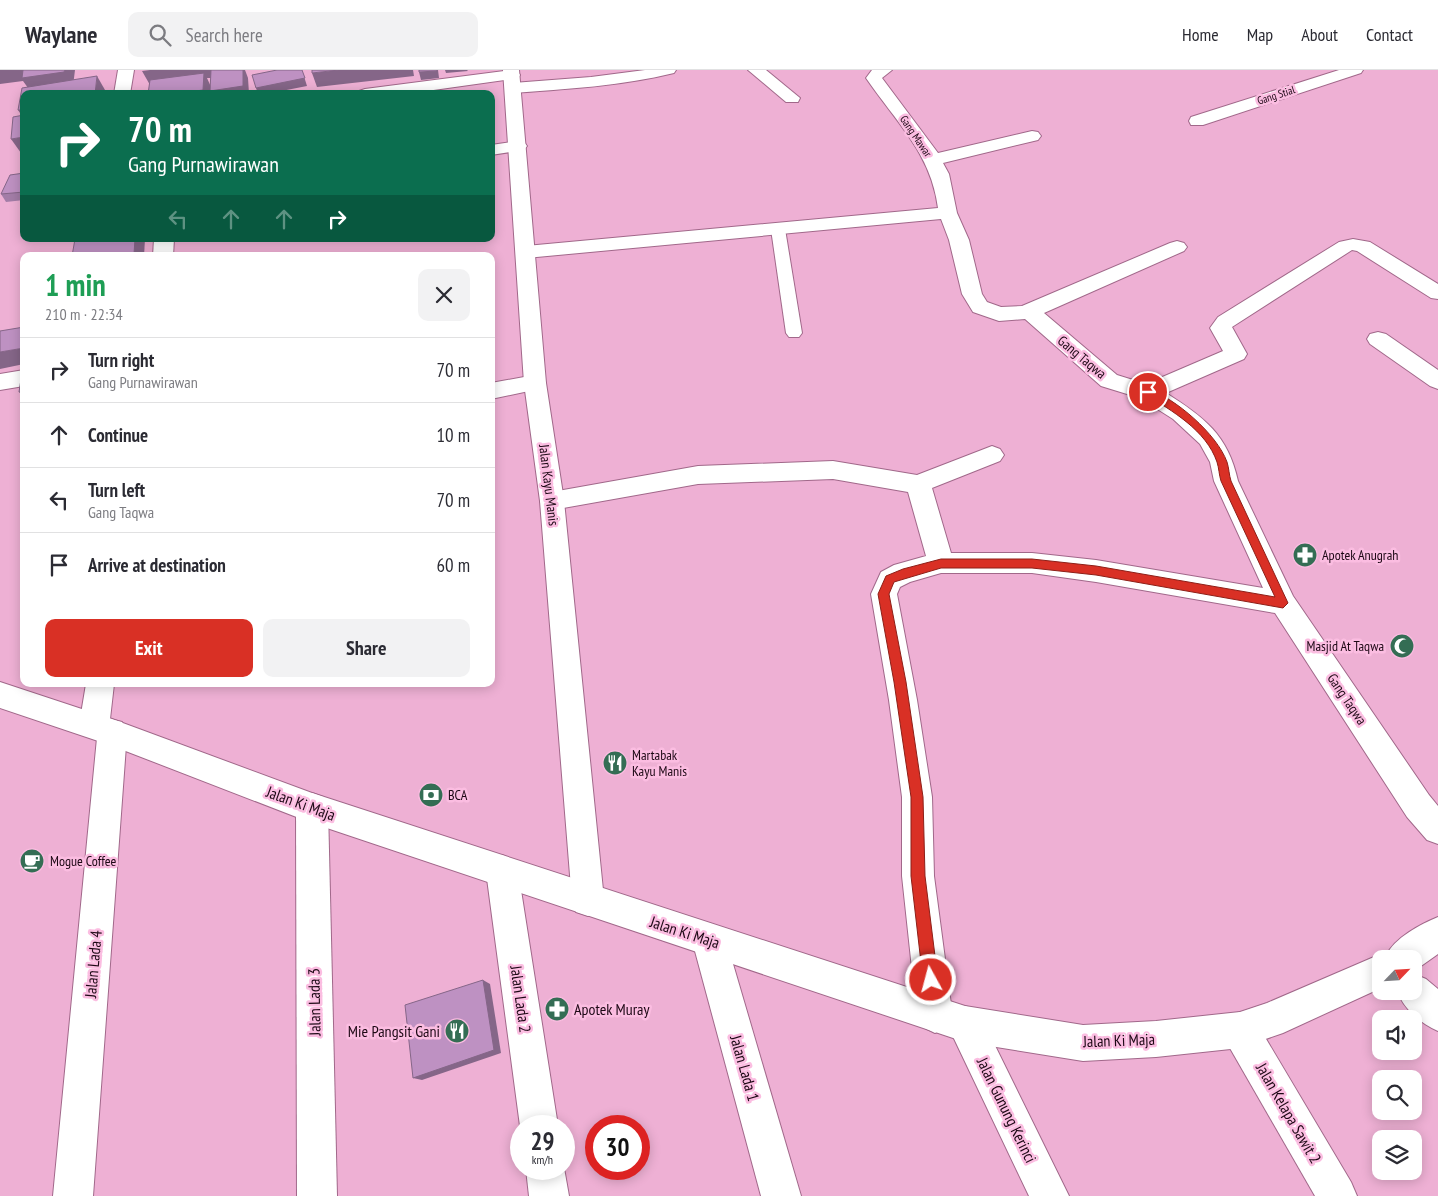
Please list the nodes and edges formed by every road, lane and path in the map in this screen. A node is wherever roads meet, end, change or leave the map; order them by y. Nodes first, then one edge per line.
1 (126, 70) edge
2 (668, 70) edge
3 (756, 70) edge
4 (884, 70) edge
5 (1355, 70) edge
6 (512, 78) edge
7 (123, 90) edge
8 (402, 90) edge
9 (792, 98) dead end
10 (1197, 121) dead end
11 (1032, 136) dead end
12 (518, 146) junction
13 (495, 149) edge
14 (933, 160) junction
15 (948, 214) junction
16 (778, 229) junction
17 (1177, 247) dead end
18 (526, 252) junction
19 (1438, 293) edge
20 (1029, 311) junction
21 (794, 333) dead end
22 (1378, 338) dead end
23 (20, 379) edge
24 (1438, 381) edge
25 (0, 382) edge
26 (535, 383) junction
27 (495, 389) edge
28 (1148, 392) junction
29 (992, 456) dead end
30 (918, 484) junction
31 (552, 501) junction
32 (941, 563) junction
33 (1283, 603) junction
34 (100, 687) edge
35 (0, 695) edge
36 (103, 729) junction
37 (312, 808) junction
38 (1438, 829) edge
39 (502, 871) junction
40 (588, 900) junction
41 (1438, 934) edge
42 (709, 940) junction
43 (1415, 950) edge
44 (1372, 975) edge
45 (1422, 998) edge
46 (1438, 1013) edge
47 (950, 1020) junction
48 (1240, 1030) junction
49 (537, 1115) edge
50 (547, 1180) edge
51 (73, 1196) edge
52 (317, 1196) edge
53 (549, 1196) edge
54 (781, 1196) edge
55 (1049, 1196) edge
56 (1337, 1196) edge

1 - 7 street
2 - 6 street
3 - 9 street
4 - 14 street, Gang Mawar
5 - 10 street, Gang Stial
6 - 8 street
6 - 12 street, Jalan Kayu Manis
11 - 14 street
12 - 13 street
12 - 18 street, Jalan Kayu Manis
14 - 15 street, Gang Mawar
15 - 16 street
15 - 20 street
16 - 18 street
16 - 21 lane
17 - 20 street
18 - 26 street, Jalan Kayu Manis
19 - 28 street
20 - 28 street, Gang Taqwa
22 - 24 street
23 - 25 street
26 - 27 street
26 - 31 street, Jalan Kayu Manis
28 - 33 street, Gang Taqwa
29 - 30 street
30 - 31 street
30 - 32 street
31 - 40 street, Jalan Kayu Manis
32 - 33 street, Jalan Gunung Kerinci
32 - 47 street, Jalan Gunung Kerinci
33 - 38 street, Gang Taqwa
34 - 36 street, Jalan Lada 4
35 - 36 street, Jalan Ki Maja
36 - 37 street, Jalan Ki Maja
36 - 51 street, Jalan Lada 4
37 - 39 street, Jalan Ki Maja
37 - 52 street, Jalan Lada 3
39 - 40 street, Jalan Ki Maja
39 - 49 street, Jalan Lada 2
40 - 42 street, Jalan Ki Maja
41 - 43 street
42 - 47 street, Jalan Ki Maja
42 - 54 street, Jalan Lada 1
44 - 48 street, Jalan Ki Maja
45 - 46 street
47 - 48 street, Jalan Ki Maja
47 - 55 street, Jalan Gunung Kerinci
48 - 56 street, Jalan Kelapa Sawit 2
50 - 53 street

